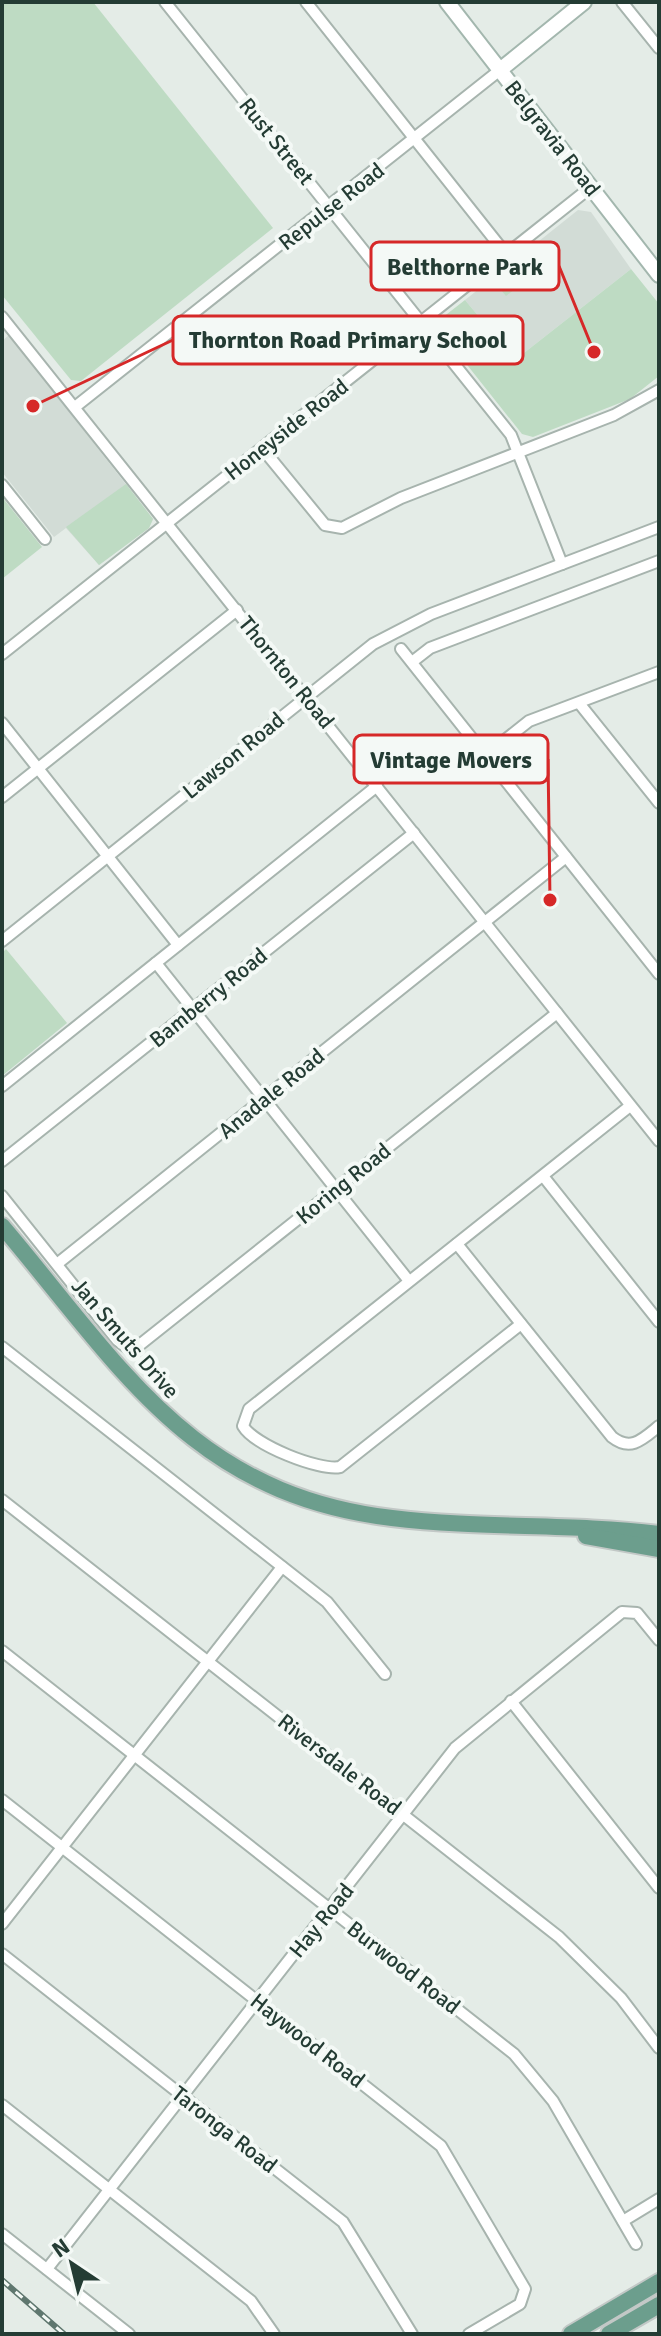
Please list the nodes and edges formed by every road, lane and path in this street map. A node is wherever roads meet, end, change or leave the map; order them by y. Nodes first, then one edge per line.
1 (165, 2) edge
2 (306, 2) edge
3 (447, 2) edge
4 (584, 2) edge
5 (622, 2) edge
6 (659, 48) edge
7 (500, 70) junction
8 (415, 140) junction
9 (591, 187) junction
10 (329, 207) junction
11 (506, 254) junction
12 (659, 275) edge
13 (2, 317) edge
14 (421, 321) junction
15 (6, 330) edge
16 (659, 390) edge
17 (75, 407) junction
18 (262, 448) junction
19 (520, 452) junction
20 (2, 485) edge
21 (168, 522) junction
22 (659, 527) edge
23 (45, 539) dead end
24 (659, 561) edge
25 (562, 564) junction
26 (237, 610) junction
27 (401, 649) dead end
28 (2, 654) edge
29 (412, 662) junction
30 (659, 672) edge
31 (307, 696) junction
32 (579, 703) junction
33 (2, 723) edge
34 (486, 755) junction
35 (38, 769) junction
36 (377, 786) junction
37 (2, 797) edge
38 (659, 803) edge
39 (414, 833) junction
40 (107, 856) junction
41 (566, 857) junction
42 (485, 922) junction
43 (2, 941) edge
44 (178, 945) junction
45 (156, 963) junction
46 (659, 974) edge
47 (193, 1009) junction
48 (557, 1013) junction
49 (2, 1086) edge
50 (263, 1099) junction
51 (630, 1106) junction
52 (659, 1141) edge
53 (2, 1161) edge
54 (543, 1176) junction
55 (336, 1189) junction
56 (2, 1196) edge
57 (2, 1226) edge
58 (457, 1244) junction
59 (57, 1264) junction
60 (409, 1281) junction
61 (659, 1322) edge
62 (521, 1324) junction
63 (2, 1347) edge
64 (659, 1426) edge
65 (2, 1500) edge
66 (509, 1526) junction
67 (659, 1534) edge
68 (659, 1549) edge
69 (282, 1567) junction
70 (659, 1640) edge
71 (2, 1651) edge
72 (208, 1661) junction
73 (385, 1674) dead end
74 (511, 1701) junction
75 (134, 1755) junction
76 (2, 1800) edge
77 (405, 1814) junction
78 (63, 1848) junction
79 (659, 1888) edge
80 (330, 1908) junction
81 (2, 1924) edge
82 (2, 1954) edge
83 (257, 2000) junction
84 (659, 2048) edge
85 (183, 2096) junction
86 (2, 2105) edge
87 (109, 2190) junction
88 (659, 2199) edge
89 (623, 2221) junction
90 (2, 2234) edge
91 (636, 2244) dead end
92 (47, 2269) junction
93 (659, 2282) edge
94 (659, 2305) edge
95 (129, 2334) edge
96 (274, 2334) edge
97 (412, 2334) edge
98 (469, 2334) edge
99 (571, 2334) edge
100 (609, 2334) edge

1 - 10 street, Rust Street
2 - 8 street
3 - 7 street, Belgravia Road
4 - 7 street, Repulse Road
5 - 6 street
7 - 8 street, Repulse Road
7 - 9 street, Belgravia Road
8 - 10 street, Repulse Road
8 - 11 street
9 - 11 street, Honeyside Road
9 - 12 street, Belgravia Road
10 - 14 street, Rust Street
10 - 17 street, Repulse Road
11 - 14 street, Honeyside Road
13 - 15 street, Thornton Road
14 - 18 street, Honeyside Road
14 - 19 street, Rust Street
15 - 17 street, Thornton Road
16 - 19 street
17 - 21 street, Thornton Road
18 - 19 street
18 - 21 street, Honeyside Road
19 - 25 street, Rust Street
20 - 23 street
21 - 26 street, Thornton Road
21 - 28 street, Honeyside Road
22 - 25 street, Lawson Road
24 - 29 street
25 - 31 street, Lawson Road
26 - 31 street, Thornton Road
26 - 35 street
27 - 29 street
29 - 34 street
30 - 32 street
31 - 36 street, Thornton Road
31 - 40 street, Lawson Road
32 - 34 street
32 - 38 street
33 - 35 street
34 - 41 street
35 - 37 street
35 - 40 street
36 - 39 street, Thornton Road
36 - 44 street
39 - 42 street, Thornton Road
39 - 47 street, Bamberry Road
40 - 43 street, Lawson Road
40 - 44 street
41 - 42 street, Anadale Road
41 - 46 street
42 - 48 street, Thornton Road
42 - 50 street, Anadale Road
44 - 45 street
45 - 47 street
45 - 49 street
47 - 50 street
47 - 53 street, Bamberry Road
48 - 51 street, Thornton Road
48 - 55 street, Koring Road
50 - 55 street
50 - 59 street, Anadale Road
51 - 52 street, Thornton Road
51 - 54 street
54 - 58 street
54 - 61 street
55 - 59 street, Koring Road
55 - 60 street
56 - 59 street
57 - 66 main road, Jan Smuts Drive
58 - 60 street
58 - 62 street
60 - 62 street
62 - 64 street
63 - 69 street
65 - 72 street, Riversdale Road
66 - 67 main road, Jan Smuts Drive
66 - 68 main road, Jan Smuts Drive
69 - 72 street
69 - 73 street
70 - 74 street, Hay Road
71 - 75 street, Burwood Road
72 - 75 street
72 - 77 street, Riversdale Road
74 - 77 street, Hay Road
74 - 79 street
75 - 78 street
75 - 80 street, Burwood Road
76 - 78 street, Haywood Road
77 - 80 street, Hay Road
77 - 84 street, Riversdale Road
78 - 81 street
78 - 83 street, Haywood Road
80 - 83 street, Hay Road
80 - 89 street, Burwood Road
82 - 85 street, Taronga Road
83 - 85 street, Hay Road
83 - 98 street, Haywood Road
85 - 87 street, Hay Road
85 - 97 street, Taronga Road
86 - 87 street
87 - 92 street, Hay Road
87 - 96 street
88 - 89 street
89 - 91 street, Burwood Road
90 - 92 street
92 - 95 street
93 - 99 main road
94 - 100 main road

